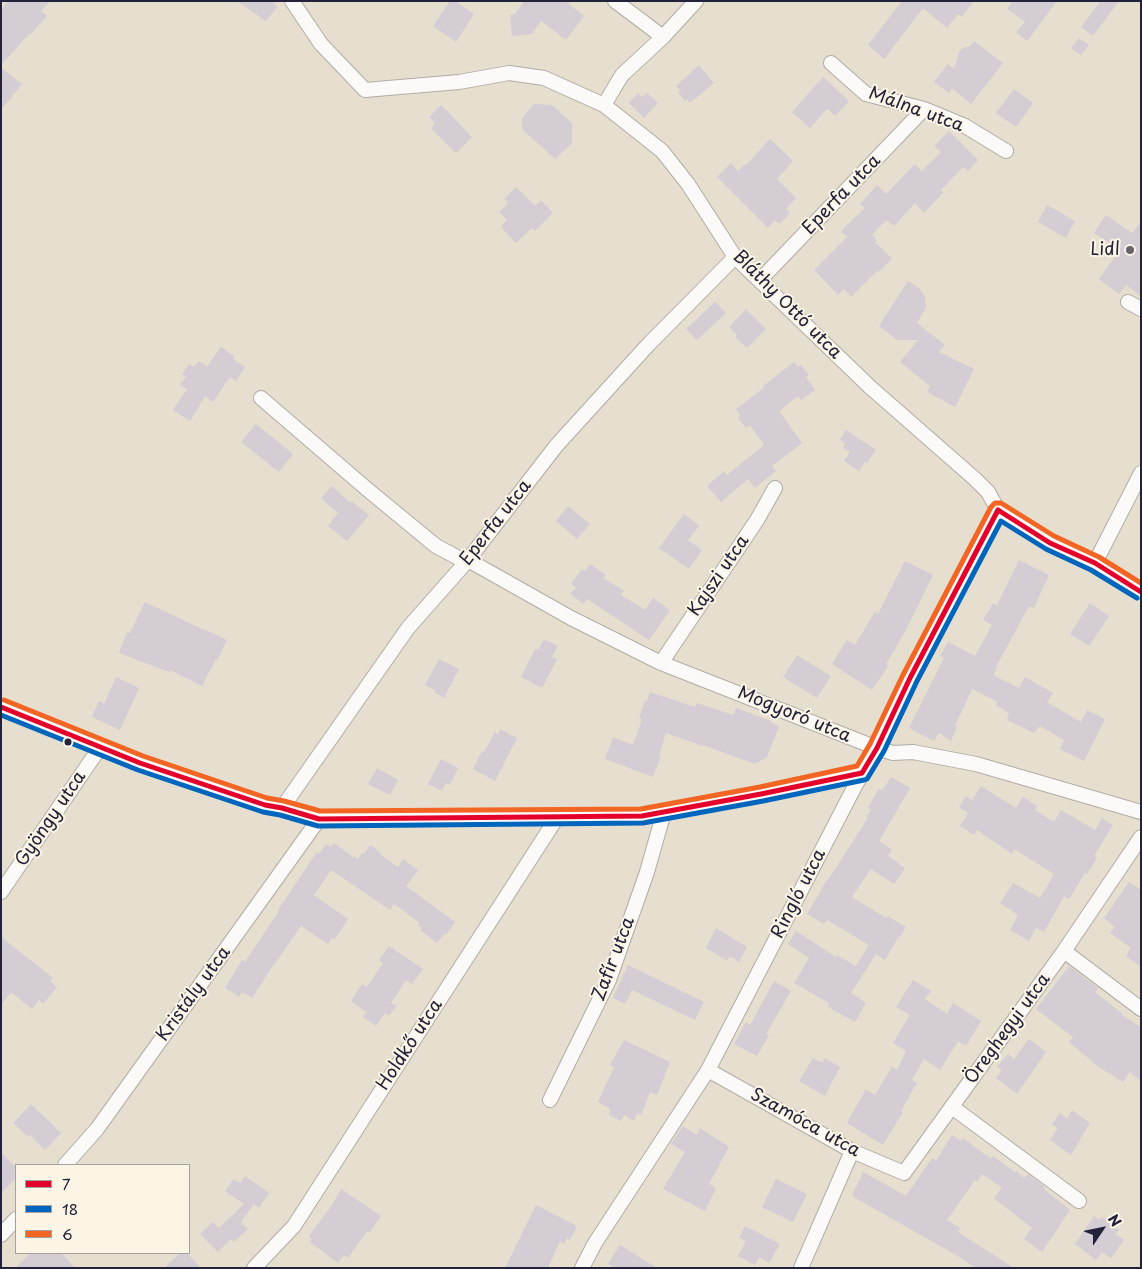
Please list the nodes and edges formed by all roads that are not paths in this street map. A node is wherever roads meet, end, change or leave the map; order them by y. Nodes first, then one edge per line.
1 (292, 1) edge
2 (615, 1) edge
3 (696, 1) edge
4 (663, 37) junction
5 (831, 63) dead end
6 (604, 105) junction
7 (924, 109) junction
8 (1006, 151) dead end
9 (735, 257) junction
10 (760, 280) junction
11 (1128, 302) dead end
12 (1141, 310) edge
13 (261, 398) dead end
14 (1141, 473) edge
15 (775, 488) dead end
16 (998, 510) junction
17 (467, 561) junction
18 (1095, 563) junction
19 (1141, 592) edge
20 (661, 663) junction
21 (1, 707) edge
22 (101, 746) junction
23 (877, 748) junction
24 (862, 773) junction
25 (282, 808) junction
26 (664, 812) junction
27 (1141, 812) edge
28 (558, 816) junction
29 (319, 819) junction
30 (1141, 837) edge
31 (1, 892) edge
32 (1064, 951) junction
33 (1141, 1009) edge
34 (708, 1070) junction
35 (550, 1100) dead end
36 (952, 1107) junction
37 (852, 1151) junction
38 (66, 1164) edge
39 (904, 1174) joint
40 (1079, 1201) dead end
41 (15, 1221) edge
42 (1, 1236) edge
43 (254, 1268) edge
44 (582, 1268) edge
45 (802, 1268) edge

1 - 6 street, Bláthy Ottó utca
2 - 4 street
3 - 4 street
4 - 6 street
5 - 7 street, Málna utca
6 - 9 street, Bláthy Ottó utca
7 - 8 street, Málna utca
7 - 10 street, Eperfa utca
9 - 10 street, Bláthy Ottó utca
9 - 17 street, Eperfa utca
10 - 16 street, Bláthy Ottó utca
11 - 12 street
13 - 17 street, Mogyoró utca
14 - 18 street
15 - 20 street, Kajszi utca
16 - 18 street, Bláthy Ottó utca
16 - 23 street, Ringló utca
17 - 20 street, Mogyoró utca
17 - 25 street, Eperfa utca
18 - 19 street, Bláthy Ottó utca
20 - 23 street, Mogyoró utca
21 - 22 street
22 - 25 street
22 - 31 street, Gyöngy utca
23 - 24 street, Ringló utca
23 - 27 street, Mogyoró utca
24 - 26 street
24 - 34 street, Ringló utca
25 - 29 street
26 - 28 street
26 - 35 street, Zafír utca
28 - 29 street
28 - 43 street, Holdkő utca
29 - 38 street, Kristály utca
30 - 32 street, Öreghegyi utca
32 - 33 street
32 - 36 street, Öreghegyi utca
34 - 37 street, Szamóca utca
34 - 44 street, Ringló utca
36 - 39 street, Öreghegyi utca
36 - 40 street
37 - 39 street, Szamóca utca
37 - 45 street
41 - 42 street

